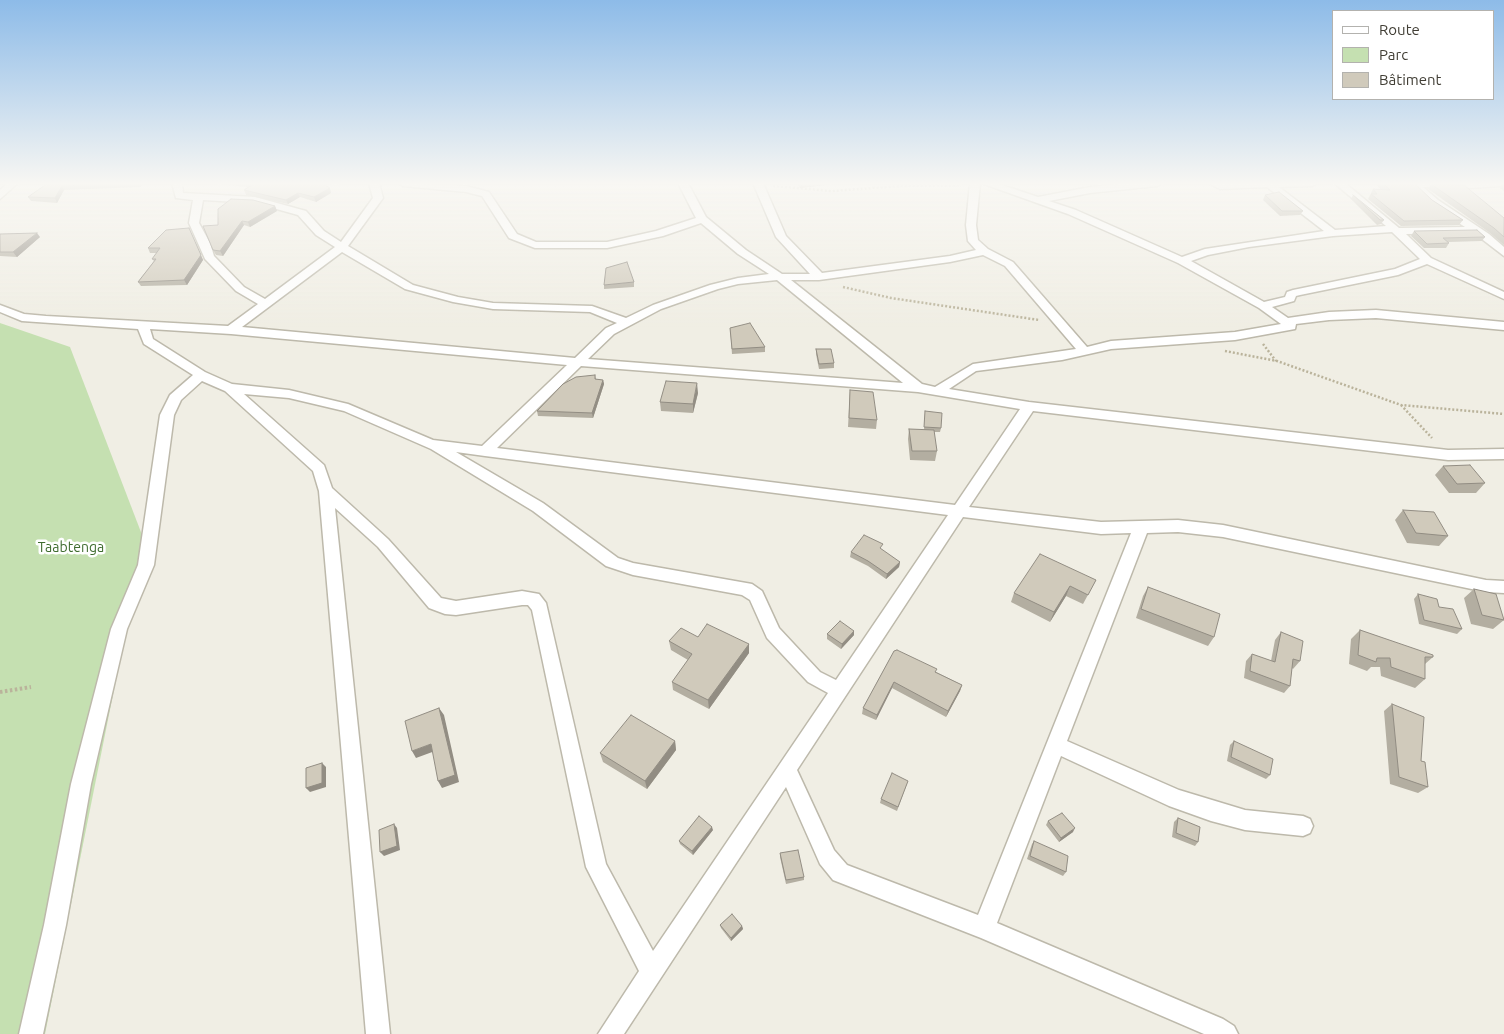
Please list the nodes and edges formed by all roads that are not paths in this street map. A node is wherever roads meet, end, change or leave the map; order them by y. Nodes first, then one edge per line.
1 (199, 231) edge
2 (318, 231) edge
3 (354, 231) edge
4 (510, 231) edge
5 (667, 231) edge
6 (718, 231) edge
7 (778, 231) edge
8 (972, 231) edge
9 (1113, 231) edge
10 (1369, 231) edge
11 (1396, 231) edge
12 (1478, 231) edge
13 (1333, 233) joint
14 (342, 247) junction
15 (984, 251) junction
16 (1504, 253) edge
17 (1427, 260) junction
18 (1182, 261) junction
19 (776, 277) junction
20 (819, 277) junction
21 (1504, 296) edge
22 (268, 305) junction
23 (1263, 306) junction
24 (0, 308) edge
25 (626, 322) junction
26 (1286, 322) junction
27 (144, 325) junction
28 (1504, 326) edge
29 (231, 330) junction
30 (1084, 352) junction
31 (578, 362) junction
32 (202, 375) junction
33 (230, 388) junction
34 (918, 388) junction
35 (937, 391) junction
36 (1029, 406) junction
37 (432, 444) junction
38 (486, 451) junction
39 (1504, 454) edge
40 (326, 491) junction
41 (959, 512) junction
42 (1141, 528) junction
43 (1504, 588) edge
44 (839, 690) junction
45 (1056, 745) junction
46 (787, 768) junction
47 (1303, 826) dead end
48 (984, 928) junction
49 (652, 972) junction
50 (31, 1034) edge
51 (378, 1034) edge
52 (610, 1034) edge
53 (1226, 1034) edge

1 - 22 street
2 - 14 street
3 - 14 street
4 - 5 street
6 - 19 street
7 - 20 street
8 - 15 street
9 - 18 street
10 - 13 street
11 - 17 street
12 - 16 street
13 - 18 street
14 - 22 street
14 - 25 street
15 - 20 street
15 - 30 street
17 - 21 street
17 - 23 street
18 - 23 street
19 - 20 street
19 - 25 street
19 - 34 street
22 - 29 street
23 - 26 street
24 - 27 street
25 - 31 street
26 - 28 street
26 - 30 street
27 - 29 street
27 - 32 street
29 - 31 street
30 - 35 street
31 - 34 street
31 - 38 street
32 - 33 street
32 - 50 street
33 - 37 street
33 - 40 street
34 - 35 street
35 - 36 street
36 - 39 street
36 - 41 street
37 - 38 street
37 - 44 street
38 - 41 street
40 - 49 street
40 - 51 street
41 - 42 street
41 - 44 street
42 - 43 street
42 - 45 street
44 - 46 street
45 - 47 street
45 - 48 street
46 - 48 street
46 - 49 street
48 - 53 street
49 - 52 street

